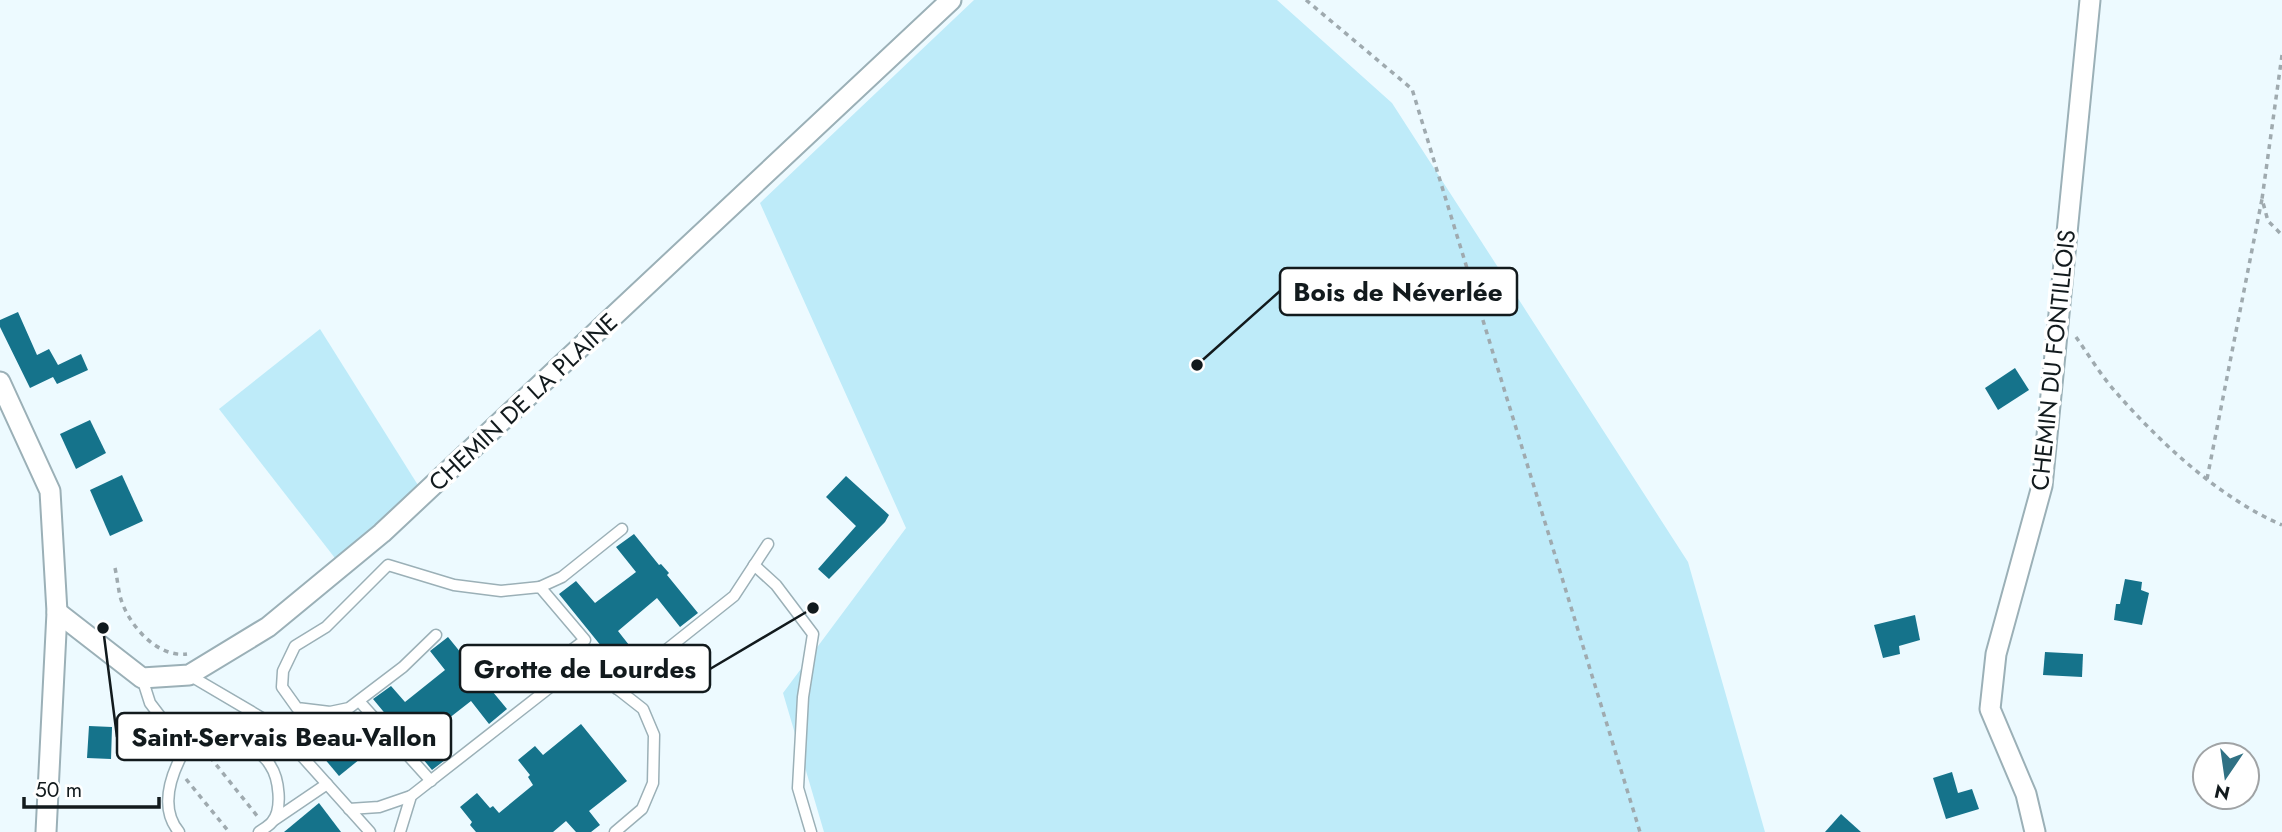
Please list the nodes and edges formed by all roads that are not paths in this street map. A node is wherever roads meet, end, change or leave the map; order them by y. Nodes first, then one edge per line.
1 (951, 0) edge
2 (2090, 0) edge
3 (0, 382) edge
4 (622, 529) dead end
5 (768, 544) dead end
6 (754, 565) junction
7 (540, 587) junction
8 (57, 612) junction
9 (436, 635) dead end
10 (189, 675) junction
11 (142, 678) junction
12 (558, 681) junction
13 (617, 689) junction
14 (359, 701) junction
15 (185, 749) junction
16 (431, 781) junction
17 (327, 784) junction
18 (411, 796) junction
19 (349, 809) junction
20 (266, 826) edge
21 (621, 830) edge
22 (46, 832) edge
23 (179, 832) edge
24 (370, 832) edge
25 (400, 832) edge
26 (811, 832) edge
27 (2035, 832) edge

1 - 10 street, CHEMIN DE LA PLAINE
2 - 27 street, CHEMIN DU FONTILLOIS
3 - 8 street
4 - 7 lane
5 - 6 lane
6 - 13 lane
6 - 26 lane
7 - 12 lane
7 - 14 lane
8 - 11 street
8 - 22 street
9 - 14 lane
10 - 11 street, CHEMIN DE LA PLAINE
10 - 17 lane
11 - 15 lane
12 - 13 lane
12 - 16 lane
13 - 21 lane
14 - 16 lane
15 - 20 lane
15 - 23 lane
16 - 18 lane
17 - 19 lane
17 - 20 lane
18 - 19 lane
18 - 25 lane
19 - 24 lane

